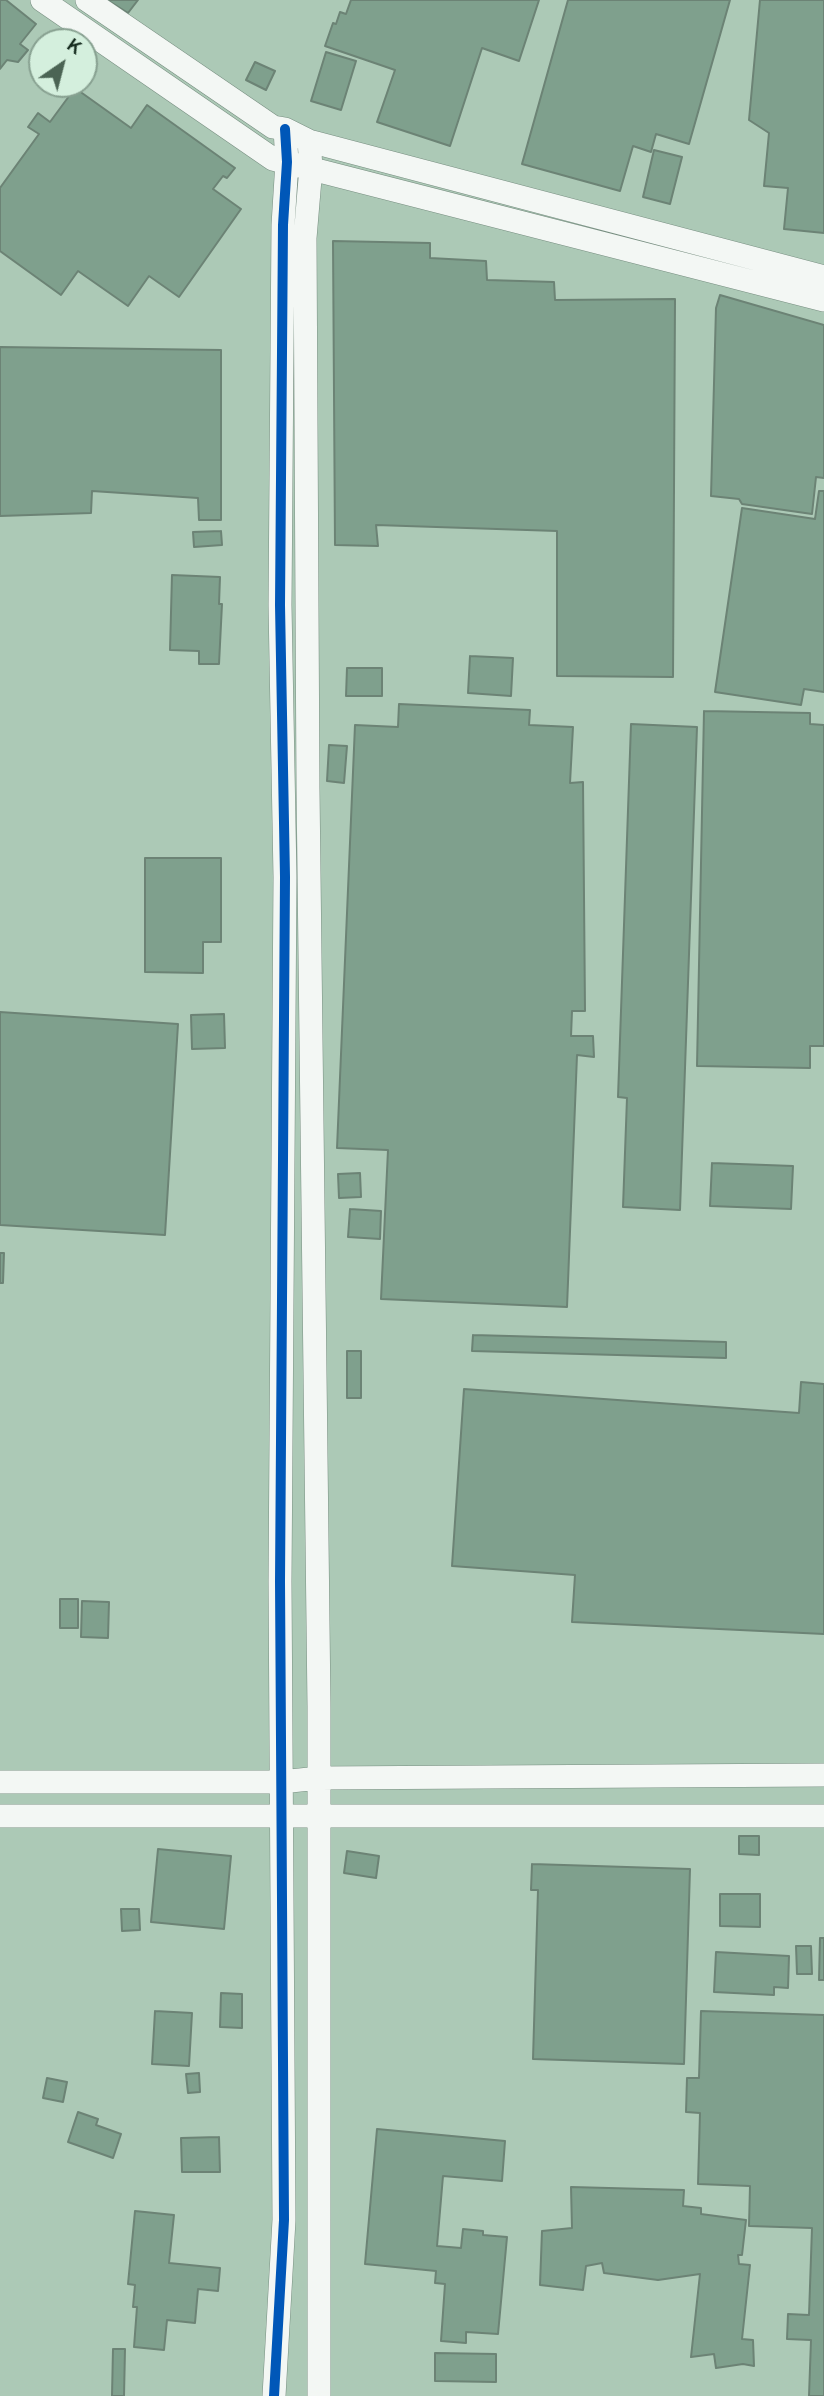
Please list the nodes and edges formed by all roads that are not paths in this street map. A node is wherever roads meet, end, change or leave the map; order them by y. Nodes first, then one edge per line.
1 (42, 0) edge
2 (87, 0) edge
3 (285, 129) junction
4 (309, 141) junction
5 (287, 162) junction
6 (311, 167) junction
7 (824, 277) edge
8 (824, 300) edge
9 (824, 1775) edge
10 (319, 1778) junction
11 (0, 1782) edge
12 (281, 1782) junction
13 (281, 1815) junction
14 (319, 1815) junction
15 (0, 1816) edge
16 (824, 1816) edge
17 (274, 2396) edge
18 (319, 2396) edge

1 - 5 street
2 - 3 street
3 - 4 street
3 - 5 street
4 - 6 street
4 - 7 street
5 - 6 street
5 - 12 street
6 - 8 street
6 - 10 street
9 - 10 street
10 - 12 street
10 - 14 street
11 - 12 street
12 - 13 street
13 - 14 street
13 - 15 street
13 - 17 street
14 - 16 street
14 - 18 street

